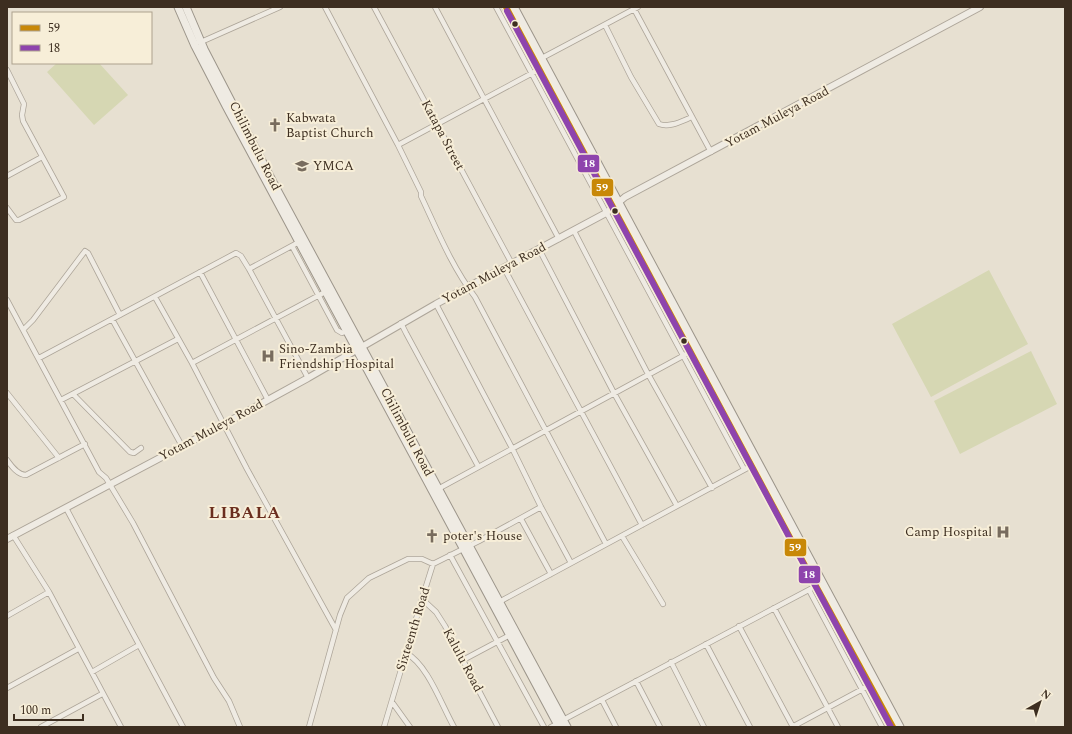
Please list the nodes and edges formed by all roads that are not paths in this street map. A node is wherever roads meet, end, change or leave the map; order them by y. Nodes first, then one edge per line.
1 (178, 7) edge
2 (186, 7) edge
3 (280, 7) edge
4 (325, 7) edge
5 (374, 7) edge
6 (435, 7) edge
7 (496, 7) edge
8 (506, 7) edge
9 (514, 7) edge
10 (980, 7) edge
11 (635, 8) edge
12 (605, 25) junction
13 (201, 42) junction
14 (538, 60) junction
15 (7, 70) edge
16 (540, 70) junction
17 (532, 74) junction
18 (484, 99) junction
19 (692, 118) junction
20 (437, 124) junction
21 (398, 145) junction
22 (711, 152) junction
23 (42, 157) junction
24 (7, 176) edge
25 (617, 204) junction
26 (7, 208) edge
27 (606, 213) junction
28 (574, 231) junction
29 (559, 239) junction
30 (302, 241) junction
31 (292, 246) junction
32 (539, 249) junction
33 (512, 264) junction
34 (504, 268) junction
35 (250, 269) junction
36 (200, 272) junction
37 (468, 288) junction
38 (328, 290) junction
39 (318, 295) junction
40 (154, 297) junction
41 (7, 300) edge
42 (436, 304) junction
43 (120, 315) junction
44 (275, 318) junction
45 (112, 319) junction
46 (401, 323) junction
47 (24, 329) junction
48 (346, 331) junction
49 (178, 339) junction
50 (236, 339) junction
51 (359, 348) junction
52 (694, 350) junction
53 (683, 356) junction
54 (38, 358) junction
55 (136, 360) junction
56 (192, 363) junction
57 (648, 374) junction
58 (308, 378) junction
59 (7, 393) edge
60 (614, 393) junction
61 (73, 394) junction
62 (61, 400) junction
63 (268, 400) junction
64 (581, 410) junction
65 (224, 424) junction
66 (546, 429) junction
67 (85, 444) junction
68 (182, 446) junction
69 (141, 448) dead end
70 (512, 448) junction
71 (59, 458) junction
72 (7, 460) edge
73 (755, 464) junction
74 (478, 466) junction
75 (744, 470) junction
76 (109, 484) junction
77 (712, 488) junction
78 (438, 489) junction
79 (677, 506) junction
80 (66, 508) junction
81 (541, 508) junction
82 (521, 519) junction
83 (642, 525) junction
84 (622, 536) junction
85 (10, 537) edge
86 (606, 544) junction
87 (466, 547) junction
88 (450, 555) junction
89 (572, 563) junction
90 (433, 564) junction
91 (551, 574) junction
92 (819, 584) junction
93 (809, 590) junction
94 (48, 592) junction
95 (422, 599) junction
96 (499, 602) junction
97 (663, 604) dead end
98 (774, 608) junction
99 (7, 616) edge
100 (739, 626) junction
101 (336, 630) junction
102 (510, 635) junction
103 (498, 642) junction
104 (706, 644) junction
105 (139, 645) junction
106 (78, 649) junction
107 (406, 653) junction
108 (463, 660) junction
109 (671, 662) junction
110 (92, 672) junction
111 (636, 681) junction
112 (872, 684) junction
113 (7, 687) edge
114 (862, 689) junction
115 (102, 694) junction
116 (602, 700) junction
117 (392, 702) junction
118 (828, 708) junction
119 (559, 725) edge
120 (41, 727) edge
121 (121, 727) edge
122 (183, 727) edge
123 (240, 727) edge
124 (309, 727) edge
125 (384, 727) edge
126 (410, 727) edge
127 (454, 727) edge
128 (498, 727) edge
129 (544, 727) edge
130 (616, 727) edge
131 (660, 727) edge
132 (704, 727) edge
133 (750, 727) edge
134 (792, 727) edge
135 (838, 727) edge
136 (882, 727) edge
137 (893, 727) edge
138 (900, 727) edge

1 - 30 main road, Chilimbulu Road
2 - 13 main road, Chilimbulu Road
3 - 13 street
4 - 21 street
5 - 20 street, Katapa Street
6 - 18 street
7 - 17 street
8 - 14 main road
9 - 14 main road
10 - 22 street, Yotam Muleya Road
11 - 12 street
11 - 19 street
12 - 14 street
12 - 19 street
13 - 30 main road, Chilimbulu Road
14 - 16 main road
14 - 25 main road
15 - 23 street
16 - 17 street
16 - 25 main road
17 - 18 street
17 - 27 street
18 - 20 street
18 - 29 street
19 - 22 street
20 - 21 street
20 - 33 street, Katapa Street
21 - 37 street
22 - 25 street, Yotam Muleya Road
23 - 24 street
23 - 26 street
25 - 27 street, Yotam Muleya Road
25 - 52 main road
27 - 28 street, Yotam Muleya Road
27 - 53 street
28 - 29 street, Yotam Muleya Road
28 - 57 street
29 - 32 street, Yotam Muleya Road
30 - 31 street
30 - 38 main road, Chilimbulu Road
31 - 35 street
31 - 39 street
32 - 33 street, Yotam Muleya Road
32 - 60 street
33 - 34 street, Yotam Muleya Road
34 - 37 street, Yotam Muleya Road
34 - 64 street
35 - 36 street
35 - 44 street
36 - 40 street
36 - 50 street
37 - 42 street, Yotam Muleya Road
37 - 66 street
38 - 39 street
38 - 48 main road, Chilimbulu Road
38 - 51 main road, Chilimbulu Road
39 - 44 street
39 - 48 street
40 - 43 street
40 - 49 street
41 - 47 street
42 - 46 street, Yotam Muleya Road
42 - 70 street
43 - 45 street
43 - 47 street
44 - 50 street
44 - 58 street
45 - 54 street
45 - 55 street
46 - 51 street, Yotam Muleya Road
46 - 74 street
47 - 54 street
48 - 51 main road, Chilimbulu Road
49 - 55 street
49 - 56 street
50 - 56 street
50 - 63 street
51 - 58 street, Yotam Muleya Road
51 - 78 main road, Chilimbulu Road
51 - 87 main road, Chilimbulu Road
52 - 53 street
52 - 73 main road
53 - 57 street
53 - 75 street
54 - 62 street
55 - 61 street
55 - 68 street
56 - 65 street
57 - 60 street
57 - 77 street
58 - 63 street, Yotam Muleya Road
59 - 71 street
60 - 64 street
60 - 79 street
61 - 62 street
61 - 69 street
62 - 67 street
63 - 65 street, Yotam Muleya Road
64 - 66 street
64 - 83 street
65 - 68 street, Yotam Muleya Road
65 - 101 street
66 - 70 street
66 - 86 street
67 - 71 street
67 - 76 street
68 - 76 street, Yotam Muleya Road
70 - 74 street
70 - 81 street
71 - 72 street
73 - 75 street
73 - 92 main road
74 - 78 street
75 - 77 street
76 - 80 street, Yotam Muleya Road
76 - 123 street
77 - 79 street
78 - 87 main road, Chilimbulu Road
79 - 83 street
80 - 85 street, Yotam Muleya Road
80 - 105 street
81 - 82 street
81 - 89 street
82 - 87 street
82 - 91 street
83 - 84 street
84 - 86 street
84 - 97 street
85 - 94 street
86 - 89 street
87 - 88 street
87 - 96 main road, Chilimbulu Road
87 - 102 main road, Chilimbulu Road
88 - 90 street
88 - 103 street
89 - 91 street
90 - 95 street, Sixteenth Road
90 - 101 street
91 - 96 street
92 - 93 street
92 - 112 main road
93 - 98 street
93 - 114 street
94 - 99 street
94 - 106 street
95 - 107 street, Sixteenth Road
95 - 108 street, Kalulu Road
96 - 119 main road, Chilimbulu Road
98 - 100 street
98 - 118 street
100 - 104 street
100 - 134 street
101 - 124 street
102 - 103 street
102 - 119 main road, Chilimbulu Road
103 - 108 street
103 - 129 street
104 - 109 street
104 - 133 street
105 - 110 street
105 - 122 street
106 - 110 street
106 - 113 street
107 - 117 street, Sixteenth Road
107 - 127 street
108 - 128 street, Kalulu Road
109 - 111 street
109 - 132 street
110 - 115 street
111 - 116 street
111 - 131 street
112 - 114 street
112 - 137 main road
112 - 138 main road
114 - 118 street
114 - 136 street
115 - 120 street
115 - 121 street
116 - 119 street
116 - 130 street
117 - 125 street, Sixteenth Road
117 - 126 street
118 - 134 street
118 - 135 street

